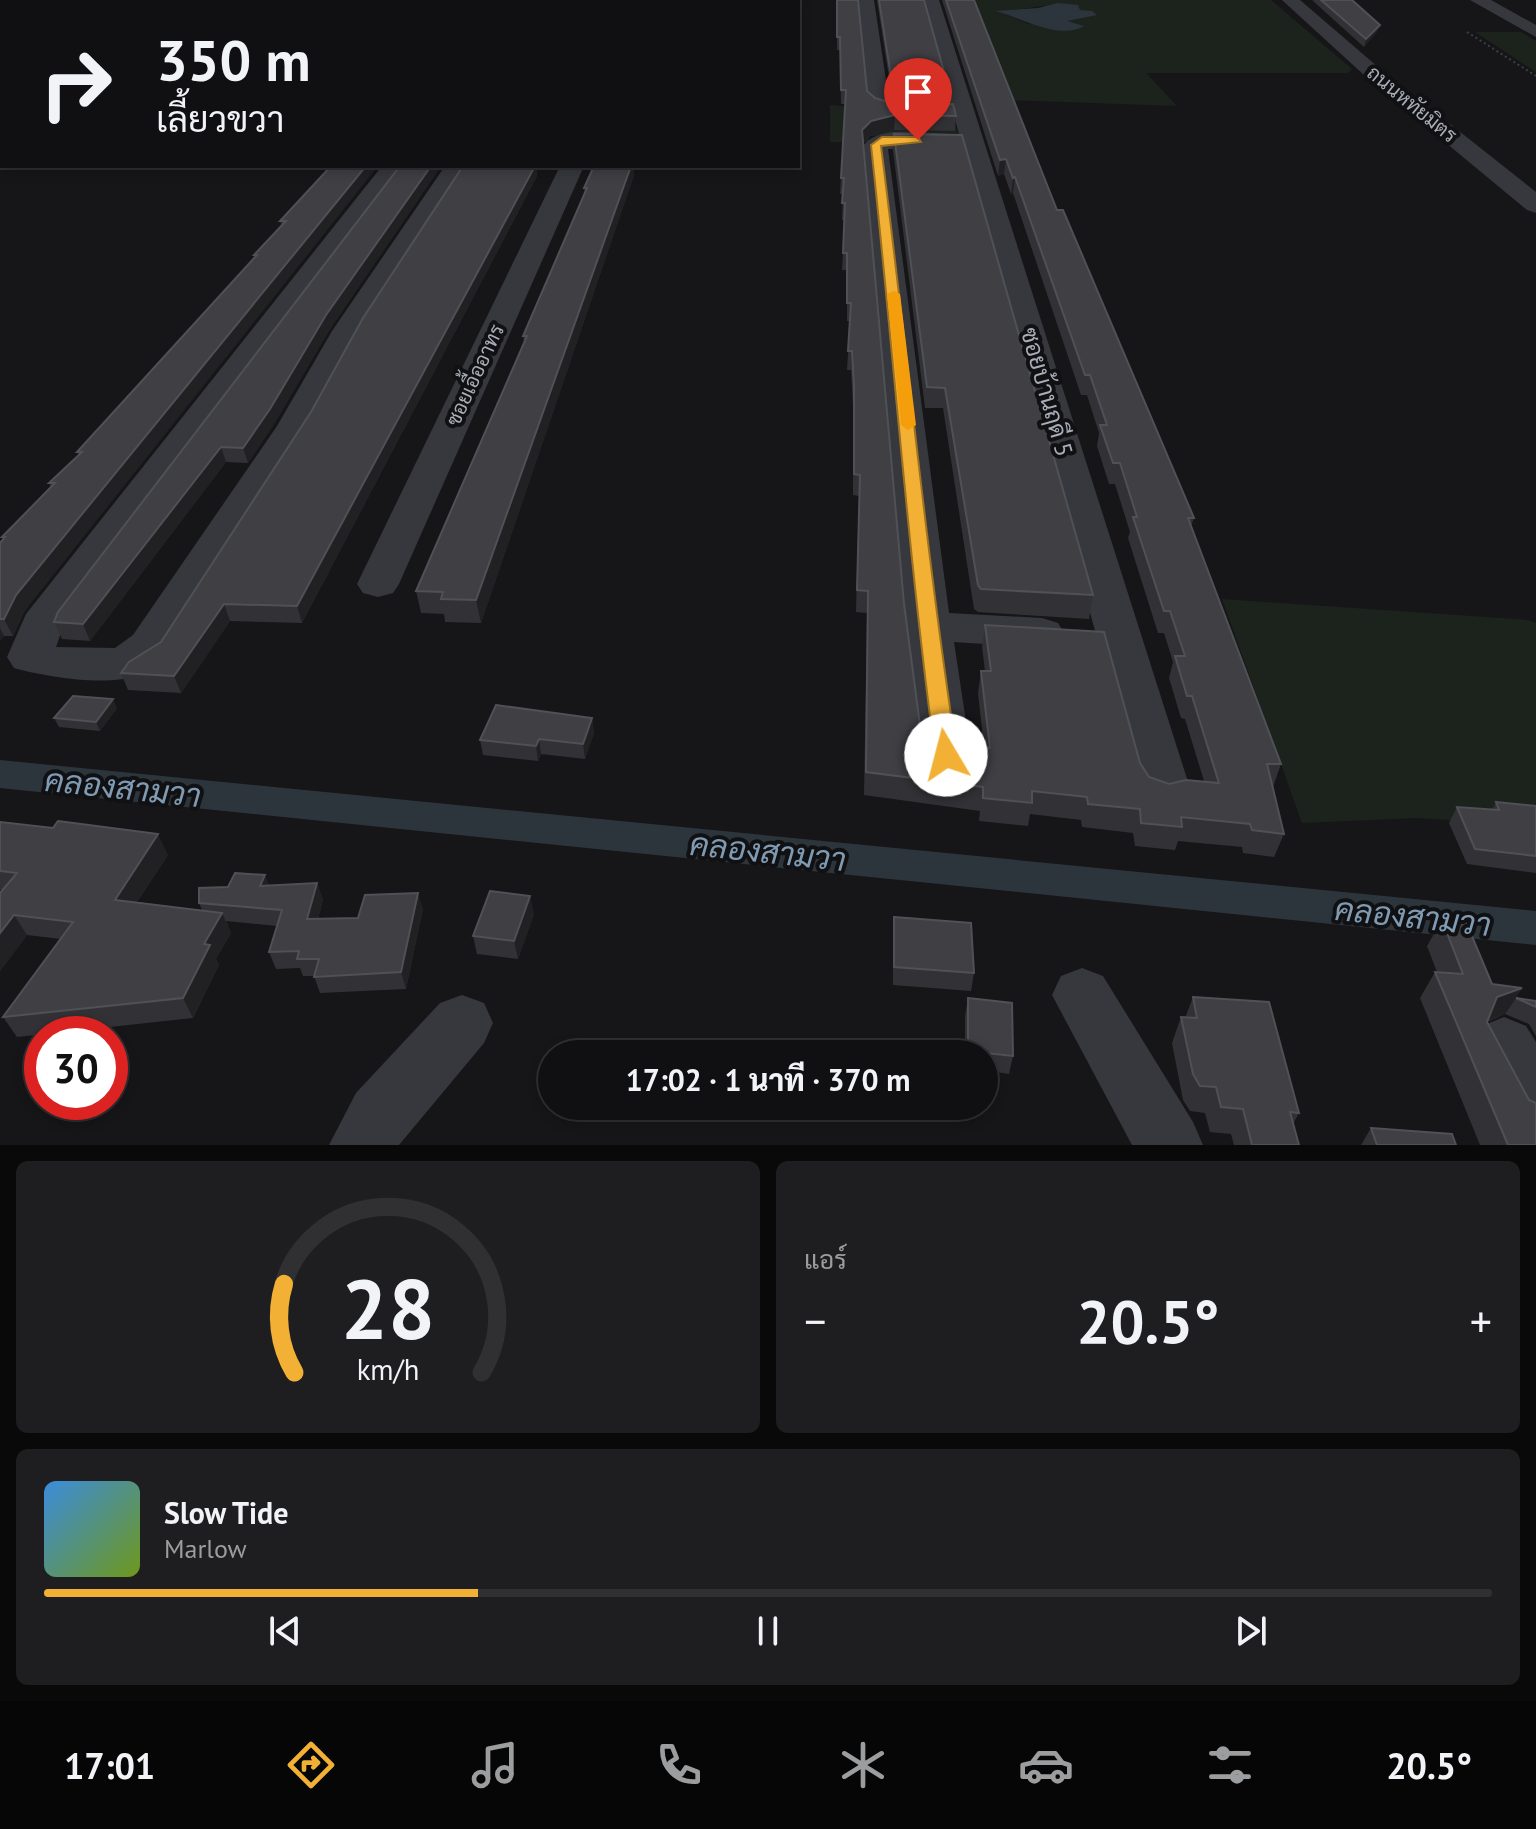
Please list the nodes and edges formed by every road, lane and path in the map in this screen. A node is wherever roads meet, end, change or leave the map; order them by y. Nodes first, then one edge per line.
1 (866, 0) edge
2 (931, 0) edge
3 (1290, 0) edge
4 (1478, 0) edge
5 (1467, 32) dead end
6 (1536, 32) edge
7 (1536, 76) edge
8 (967, 126) junction
9 (571, 168) edge
10 (387, 176) edge
11 (449, 177) edge
12 (1536, 205) edge
13 (378, 584) dead end
14 (927, 626) junction
15 (1119, 638) junction
16 (946, 755) edge
17 (1163, 785) edge
18 (1082, 995) dead end
19 (462, 1023) dead end
20 (1504, 1046) edge
21 (1536, 1102) edge
22 (363, 1145) edge
23 (1169, 1145) edge

1 - 8 street
2 - 8 street, ซอยบ้านฤดี 5
3 - 12 street, ถนนหทัยมิตร
4 - 6 street
5 - 7 path
8 - 14 street
8 - 15 street, ซอยบ้านฤดี 5
9 - 13 street, ซอยเอื้ออาทร
10 - 11 street
10 - 11 street
14 - 15 street
14 - 16 street
15 - 17 street, ซอยบ้านฤดี 5
18 - 23 street
19 - 22 street
20 - 21 street

